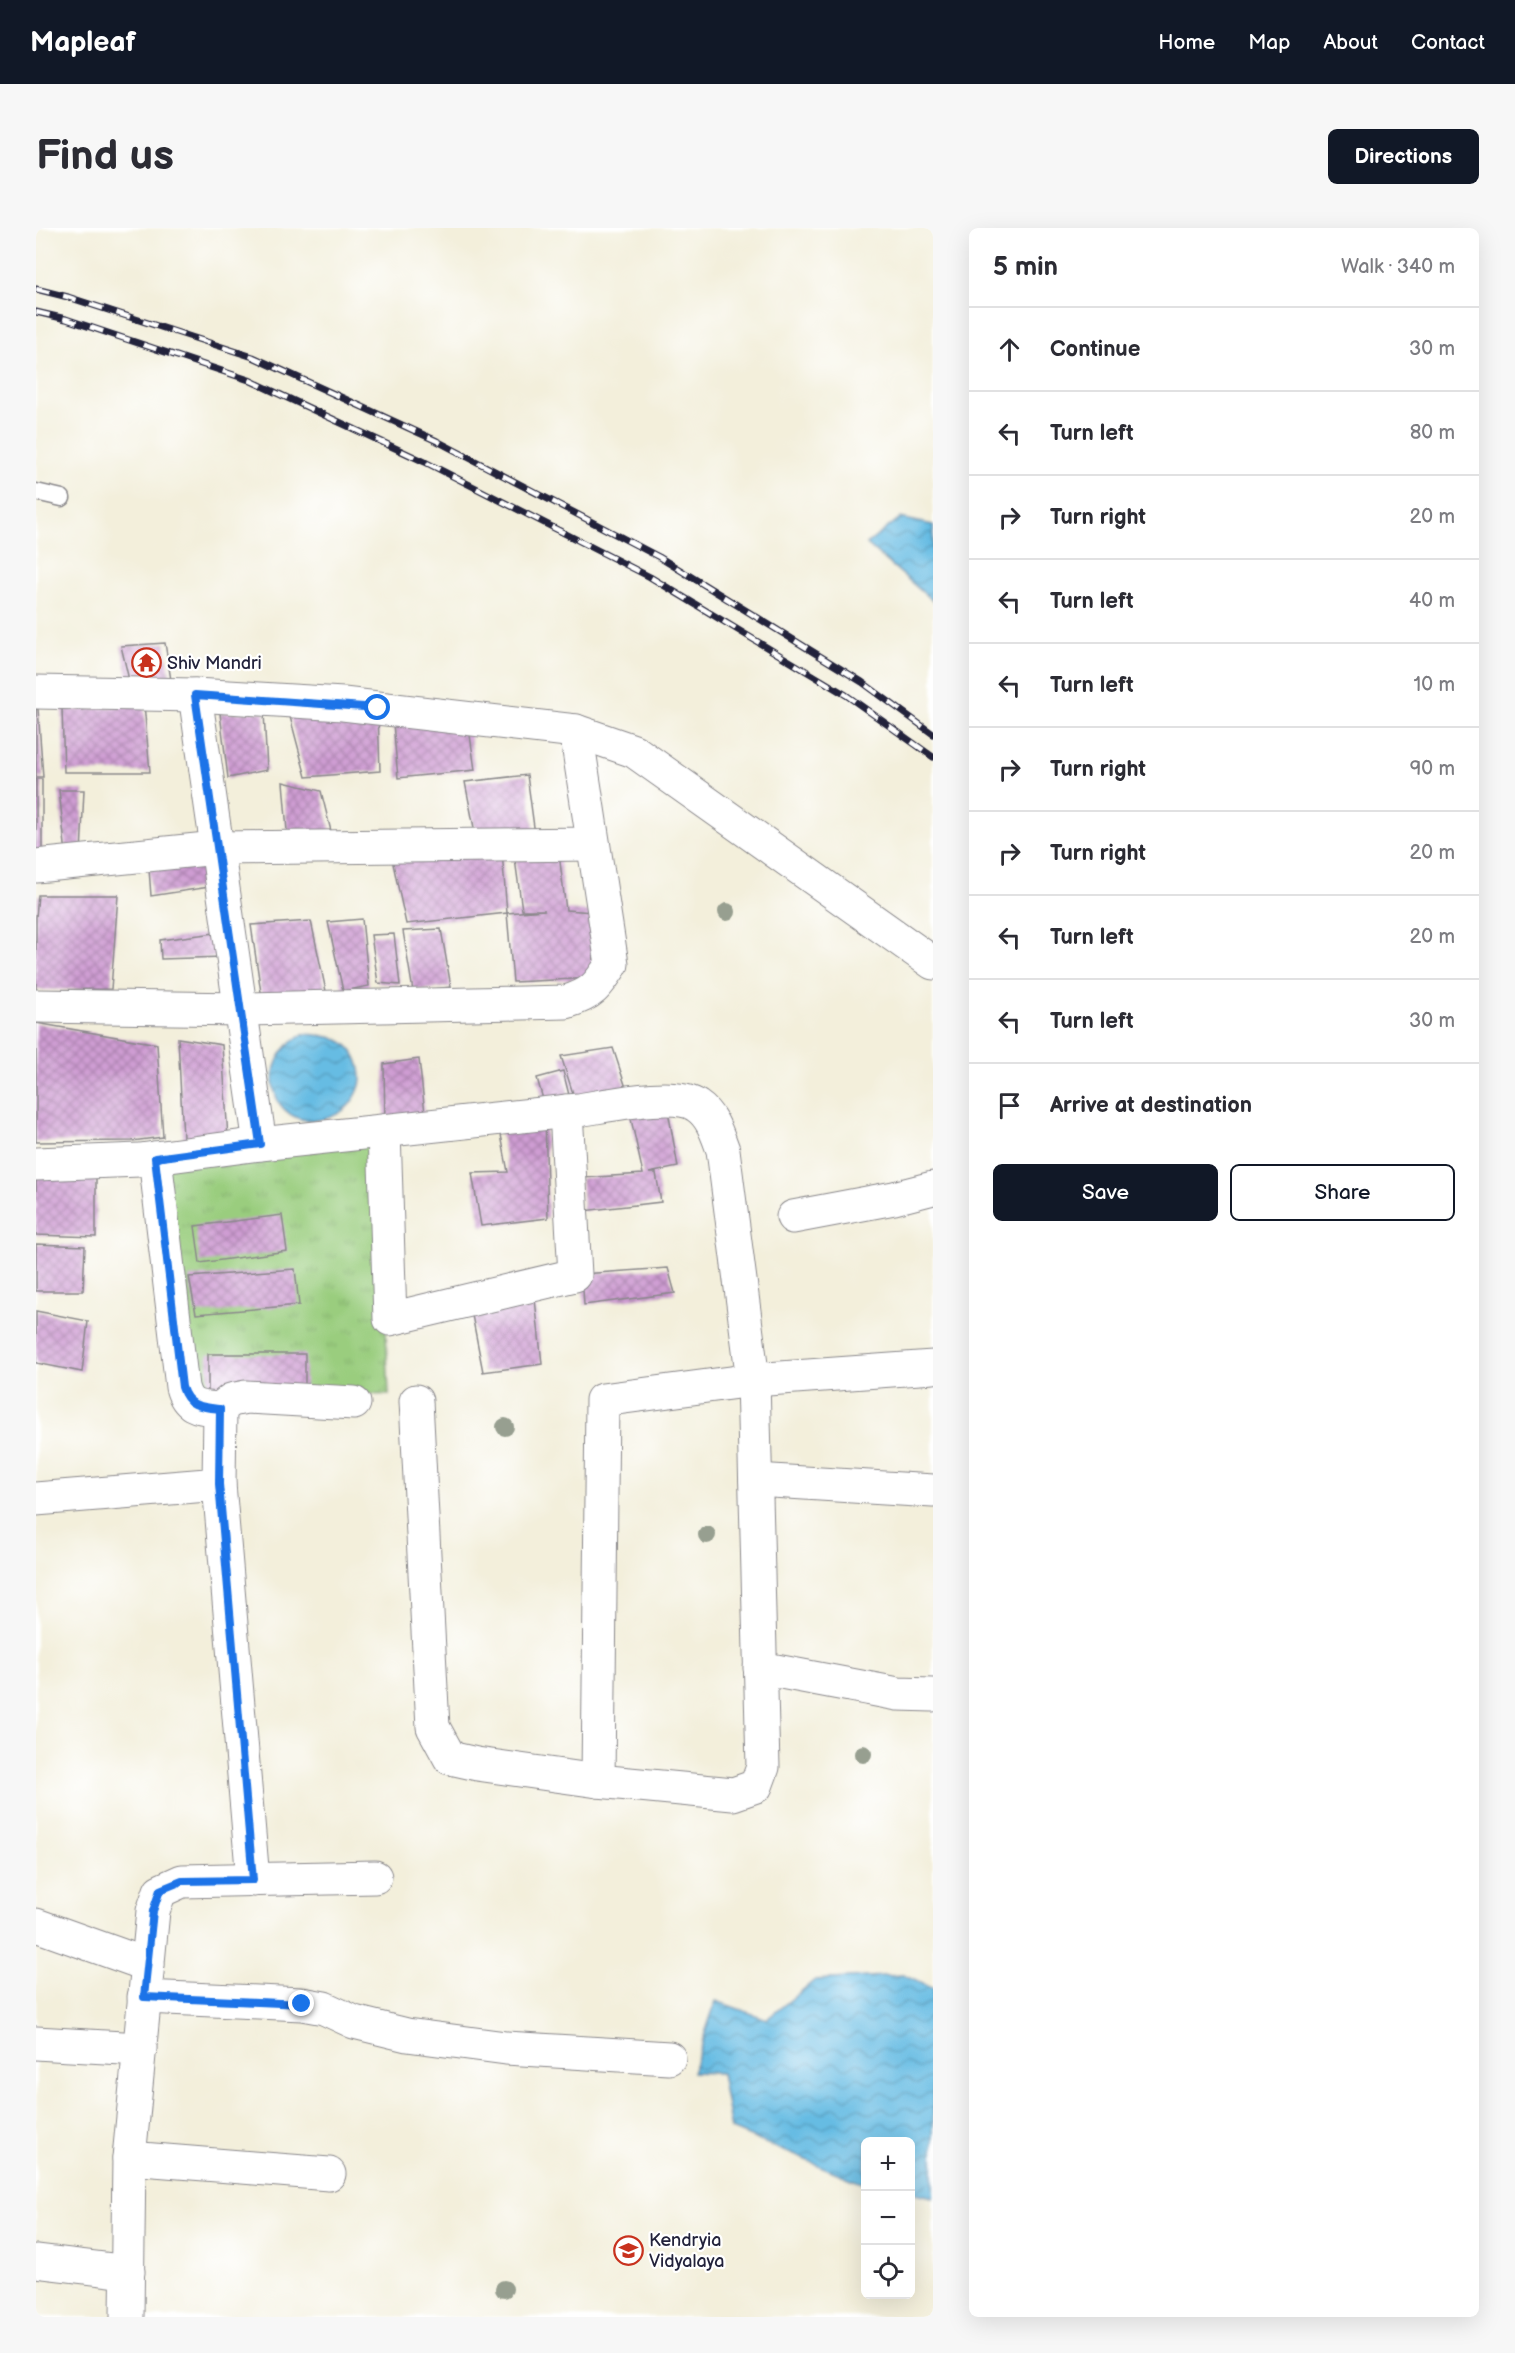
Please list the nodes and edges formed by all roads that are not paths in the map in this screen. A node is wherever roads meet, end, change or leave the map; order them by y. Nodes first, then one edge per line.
1 (36, 492) edge
2 (62, 498) dead end
3 (36, 692) edge
4 (195, 695) junction
5 (576, 731) junction
6 (593, 844) junction
7 (217, 848) junction
8 (36, 866) edge
9 (933, 963) edge
10 (36, 1006) edge
11 (242, 1009) junction
12 (566, 1111) junction
13 (384, 1131) junction
14 (260, 1144) junction
15 (155, 1158) junction
16 (36, 1164) edge
17 (933, 1188) edge
18 (793, 1216) dead end
19 (933, 1367) edge
20 (753, 1380) junction
21 (416, 1401) dead end
22 (354, 1403) dead end
23 (220, 1409) junction
24 (756, 1480) junction
25 (219, 1484) junction
26 (933, 1491) edge
27 (36, 1499) edge
28 (760, 1668) junction
29 (933, 1695) edge
30 (598, 1781) junction
31 (375, 1877) dead end
32 (253, 1880) junction
33 (36, 1925) edge
34 (148, 1965) junction
35 (144, 1997) junction
36 (36, 2043) edge
37 (140, 2049) junction
38 (669, 2058) dead end
39 (129, 2158) junction
40 (329, 2174) dead end
41 (36, 2261) edge
42 (128, 2272) junction
43 (127, 2317) edge

1 - 2 lane
3 - 4 street
4 - 5 street
4 - 7 street
5 - 6 street
5 - 9 street
6 - 7 street
6 - 11 street
7 - 8 street
7 - 11 street
10 - 11 street
11 - 14 street
12 - 13 street
12 - 13 street
12 - 20 street
13 - 14 street
14 - 15 street
15 - 16 street
15 - 23 street
17 - 18 street
19 - 20 street
20 - 24 street
20 - 30 street
21 - 30 street
22 - 23 street
23 - 25 street
24 - 26 street
24 - 28 street
25 - 27 street
25 - 32 street
28 - 29 street
28 - 30 street
31 - 32 street
32 - 34 street
33 - 34 street
34 - 35 street
35 - 37 street
35 - 38 street
36 - 37 street
37 - 39 street
39 - 40 street
39 - 42 street
41 - 42 street
42 - 43 street

